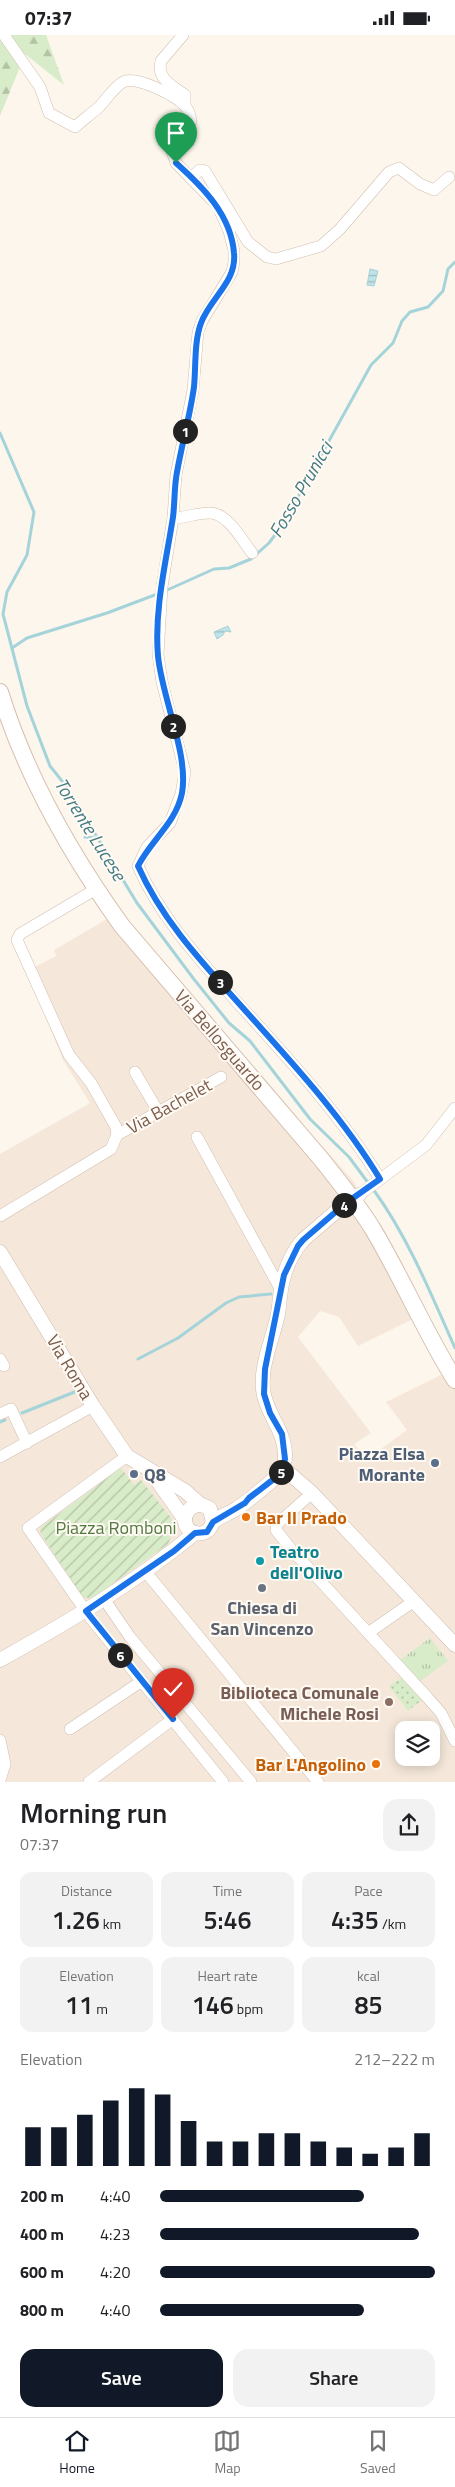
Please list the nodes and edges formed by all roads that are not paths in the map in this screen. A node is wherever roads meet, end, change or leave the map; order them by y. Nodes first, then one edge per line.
1 (4, 35) edge
2 (183, 35) edge
3 (185, 105) junction
4 (192, 177) junction
5 (449, 177) dead end
6 (173, 518) junction
7 (252, 553) dead end
8 (0, 692) edge
9 (96, 889) junction
10 (135, 1072) dead end
11 (221, 1077) dead end
12 (455, 1108) edge
13 (159, 1113) junction
14 (117, 1135) junction
15 (197, 1137) dead end
16 (380, 1179) junction
17 (355, 1197) junction
18 (0, 1216) edge
19 (0, 1253) edge
20 (281, 1290) junction
21 (455, 1380) edge
22 (93, 1406) junction
23 (0, 1414) edge
24 (27, 1443) junction
25 (127, 1456) junction
26 (0, 1457) edge
27 (283, 1467) junction
28 (151, 1471) junction
29 (312, 1493) junction
30 (208, 1512) junction
31 (189, 1526) junction
32 (145, 1571) junction
33 (104, 1599) junction
34 (414, 1601) junction
35 (86, 1611) junction
36 (368, 1633) junction
37 (455, 1645) edge
38 (0, 1661) edge
39 (142, 1681) junction
40 (173, 1719) junction
41 (70, 1729) dead end
42 (0, 1740) edge
43 (455, 1741) edge
44 (0, 1780) edge
45 (88, 1782) edge
46 (223, 1782) edge
47 (251, 1782) edge
48 (318, 1782) edge

1 - 3 street
2 - 3 street
3 - 4 street
4 - 5 street
4 - 6 street
6 - 7 street
6 - 16 street
8 - 9 main road, Via Bellosguardo
9 - 14 street
9 - 17 main road, Via Bellosguardo
10 - 13 street
11 - 13 street, Via Bachelet
12 - 16 street
13 - 14 street, Via Bachelet
14 - 18 street
15 - 20 street
16 - 17 street
17 - 20 street
17 - 21 main road, Via Bellosguardo
19 - 22 street, Via Roma
20 - 27 street
22 - 24 street
22 - 25 street, Via Roma
23 - 24 street
24 - 26 street
25 - 28 street, Via Roma
25 - 35 street
27 - 29 street
27 - 30 street
28 - 30 street, Via Roma
28 - 31 street, Via Roma
29 - 34 street
29 - 36 street
30 - 31 street
30 - 31 street
31 - 32 street
32 - 33 street
32 - 48 street
33 - 35 street
33 - 47 street
34 - 36 street
34 - 37 street
35 - 38 street
35 - 39 street
36 - 43 street
39 - 40 street
39 - 41 street
40 - 45 street
40 - 46 street
42 - 44 street

